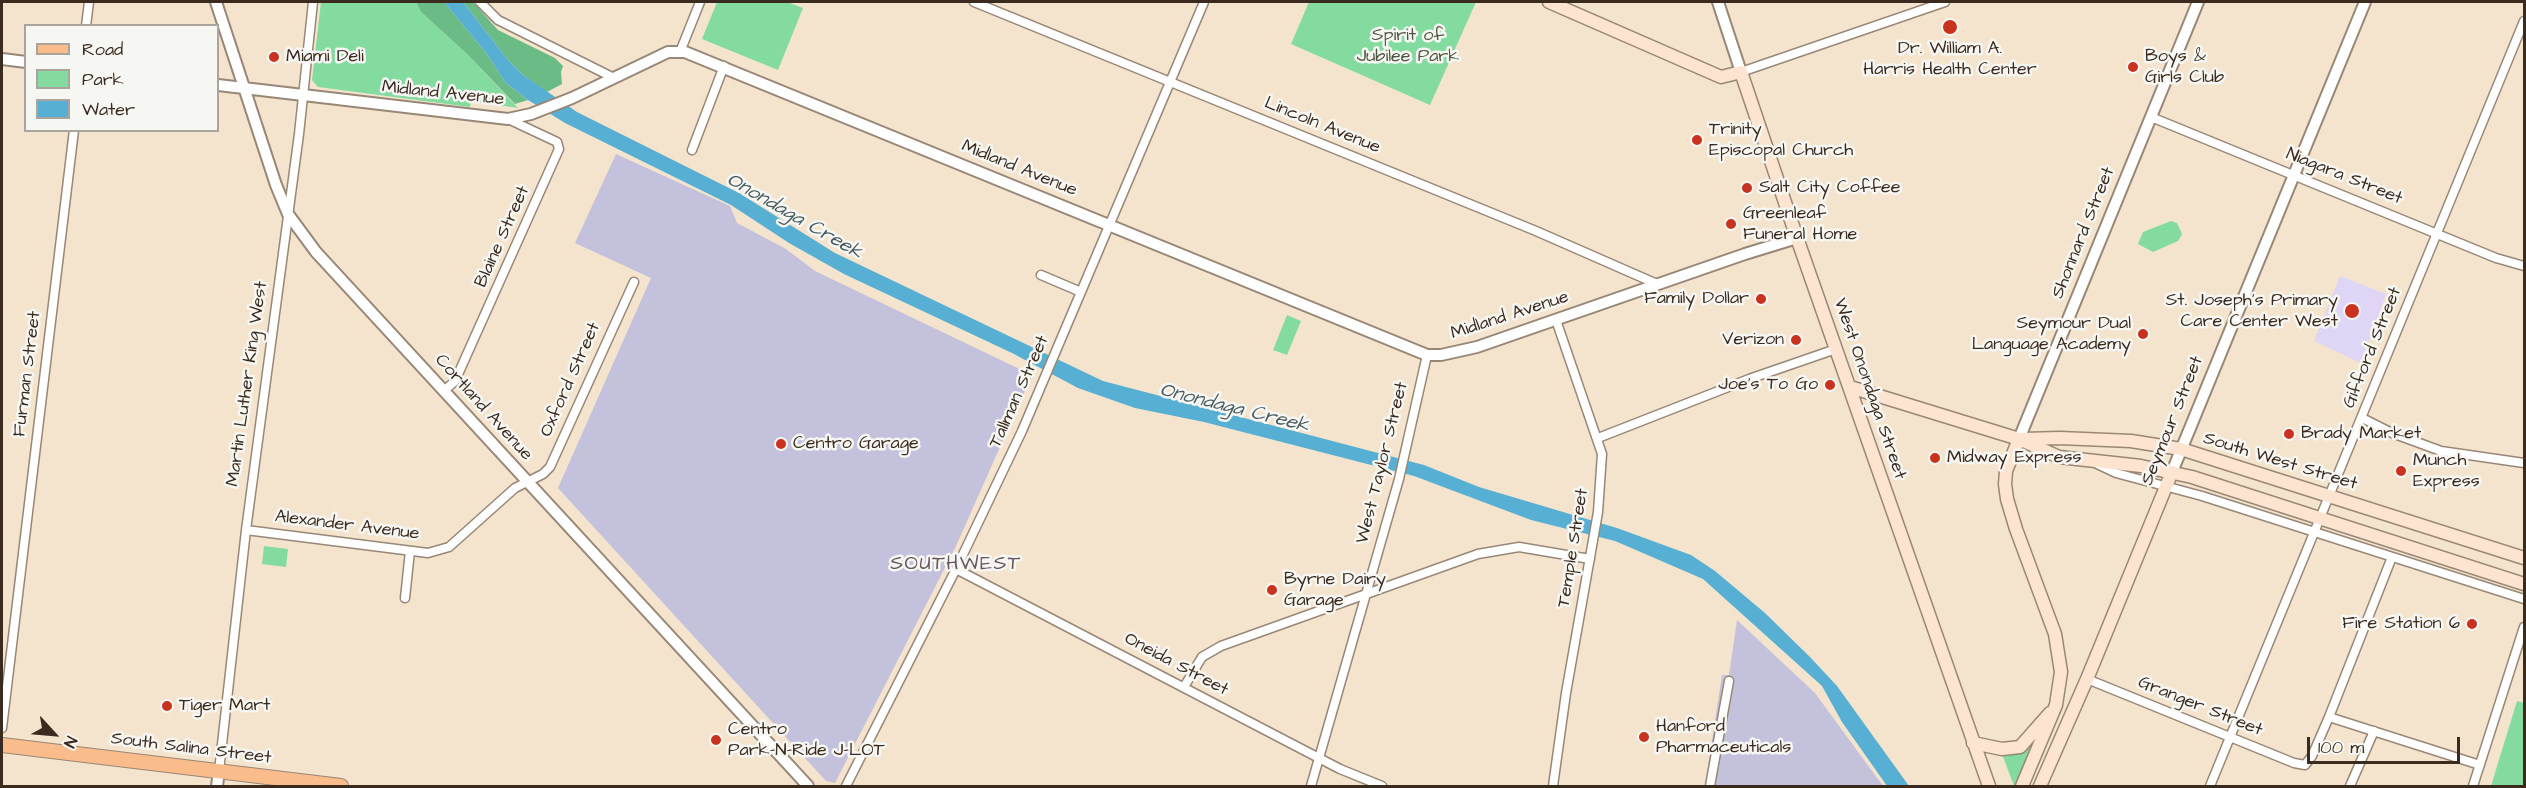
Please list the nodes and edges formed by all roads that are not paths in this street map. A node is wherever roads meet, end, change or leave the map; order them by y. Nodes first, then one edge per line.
1 (89, 2) edge
2 (216, 2) edge
3 (313, 2) edge
4 (480, 2) edge
5 (700, 2) edge
6 (974, 2) edge
7 (1204, 2) edge
8 (1549, 2) edge
9 (1718, 2) edge
10 (1945, 2) edge
11 (2198, 2) edge
12 (2365, 2) edge
13 (2524, 21) edge
14 (86, 24) edge
15 (680, 52) junction
16 (2, 59) edge
17 (24, 62) edge
18 (724, 66) junction
19 (1741, 72) junction
20 (612, 77) junction
21 (1171, 82) junction
22 (219, 84) edge
23 (243, 87) junction
24 (303, 94) junction
25 (2151, 117) junction
26 (508, 119) junction
27 (74, 132) edge
28 (692, 150) dead end
29 (2294, 174) junction
30 (288, 214) junction
31 (1110, 224) junction
32 (2437, 233) junction
33 (1797, 238) junction
34 (2524, 266) edge
35 (1041, 275) dead end
36 (634, 282) dead end
37 (1657, 284) junction
38 (1081, 292) junction
39 (1556, 320) junction
40 (1836, 349) junction
41 (1427, 355) junction
42 (1850, 387) junction
43 (444, 390) junction
44 (2362, 418) junction
45 (1598, 438) junction
46 (2019, 439) junction
47 (2181, 449) junction
48 (2091, 462) junction
49 (2524, 462) edge
50 (2172, 472) junction
51 (528, 482) junction
52 (2166, 486) junction
53 (2330, 496) junction
54 (2321, 517) junction
55 (246, 530) junction
56 (2315, 532) junction
57 (410, 551) junction
58 (2392, 556) junction
59 (2524, 558) edge
60 (1590, 559) junction
61 (956, 569) junction
62 (2524, 584) edge
63 (1366, 595) junction
64 (405, 598) dead end
65 (2524, 599) edge
66 (2524, 627) edge
67 (2087, 679) junction
68 (1730, 681) dead end
69 (1184, 687) junction
70 (2056, 705) junction
71 (2329, 717) junction
72 (2, 729) edge
73 (2374, 731) junction
74 (2230, 737) junction
75 (1973, 743) junction
76 (2, 745) edge
77 (1319, 758) junction
78 (2480, 765) junction
79 (219, 771) junction
80 (217, 786) edge
81 (340, 786) edge
82 (808, 786) edge
83 (846, 786) edge
84 (1311, 786) edge
85 (1382, 786) edge
86 (1554, 786) edge
87 (1710, 786) edge
88 (1989, 786) edge
89 (2022, 786) edge
90 (2040, 786) edge
91 (2210, 786) edge
92 (2350, 786) edge
93 (2473, 786) edge

1 - 14 street
2 - 23 street, Cortland Avenue
3 - 24 street, Martin Luther King West
4 - 20 street
5 - 15 street
6 - 21 street, Lincoln Avenue
7 - 21 street, Tallman Street
8 - 19 main road
9 - 19 street, West Onondaga Street
10 - 19 street
11 - 25 street, Shonnard Street
12 - 29 street, Seymour Street
13 - 32 street, Gifford Street
15 - 18 street, Midland Avenue
15 - 20 street, Midland Avenue
16 - 17 street
18 - 28 street
18 - 31 street, Midland Avenue
19 - 33 main road, West Onondaga Street
20 - 26 street, Midland Avenue
21 - 31 street, Tallman Street
21 - 37 street, Lincoln Avenue
22 - 23 street, Midland Avenue
23 - 24 street, Midland Avenue
23 - 30 street, Cortland Avenue
24 - 26 street, Midland Avenue
24 - 30 street, Martin Luther King West
25 - 29 street, Niagara Street
25 - 46 street, Shonnard Street
26 - 43 street, Blaine Street
27 - 72 street, Furman Street
29 - 32 street, Niagara Street
29 - 47 street, Seymour Street
30 - 43 street, Cortland Avenue
30 - 55 street, Martin Luther King West
31 - 38 street, Tallman Street
31 - 41 street, Midland Avenue
32 - 34 street, Niagara Street
32 - 44 street, Gifford Street
33 - 37 street, Midland Avenue
33 - 40 main road, West Onondaga Street
35 - 38 street
36 - 51 street, Oxford Street
37 - 39 street, Midland Avenue
38 - 61 street, Tallman Street
39 - 41 street, Midland Avenue
39 - 45 street, Temple Street
40 - 42 main road, West Onondaga Street
40 - 45 street
41 - 63 street, West Taylor Street
42 - 46 main road, South West Street
42 - 75 main road, West Onondaga Street
43 - 51 street, Cortland Avenue
44 - 49 street
44 - 53 street, Gifford Street
45 - 60 street, Temple Street
46 - 47 main road, South West Street
46 - 48 main road, South West Street
46 - 70 main road, Shonnard Street
47 - 50 street, Seymour Street
47 - 53 main road, South West Street
48 - 50 main road, South West Street
48 - 52 street, South West Street
50 - 52 main road, Seymour Street
50 - 54 main road, South West Street
51 - 57 street, Alexander Avenue
51 - 82 street, Cortland Avenue
52 - 56 street, South West Street
52 - 67 main road, Seymour Street
53 - 54 street, Gifford Street
53 - 59 main road, South West Street
54 - 56 street, Gifford Street
54 - 62 main road, South West Street
55 - 57 street, Alexander Avenue
55 - 79 street, Martin Luther King West
56 - 58 street, South West Street
56 - 74 street, Gifford Street
57 - 64 street
58 - 65 street, South West Street
58 - 71 street
60 - 63 street
60 - 86 street, Temple Street
61 - 69 street, Oneida Street
61 - 83 street, Tallman Street
63 - 69 street
63 - 77 street, West Taylor Street
66 - 78 street
67 - 74 street, Granger Street
67 - 90 main road, Seymour Street
68 - 87 street
69 - 77 street, Oneida Street
70 - 75 main road
70 - 89 main road, Shonnard Street
71 - 73 street
71 - 74 street, Granger Street
73 - 78 street
73 - 92 street
74 - 91 street, Gifford Street
75 - 88 main road, West Onondaga Street
76 - 79 main road, South Salina Street
77 - 84 street, West Taylor Street
77 - 85 street, Oneida Street
78 - 93 street
79 - 80 street
79 - 81 main road, South Salina Street

